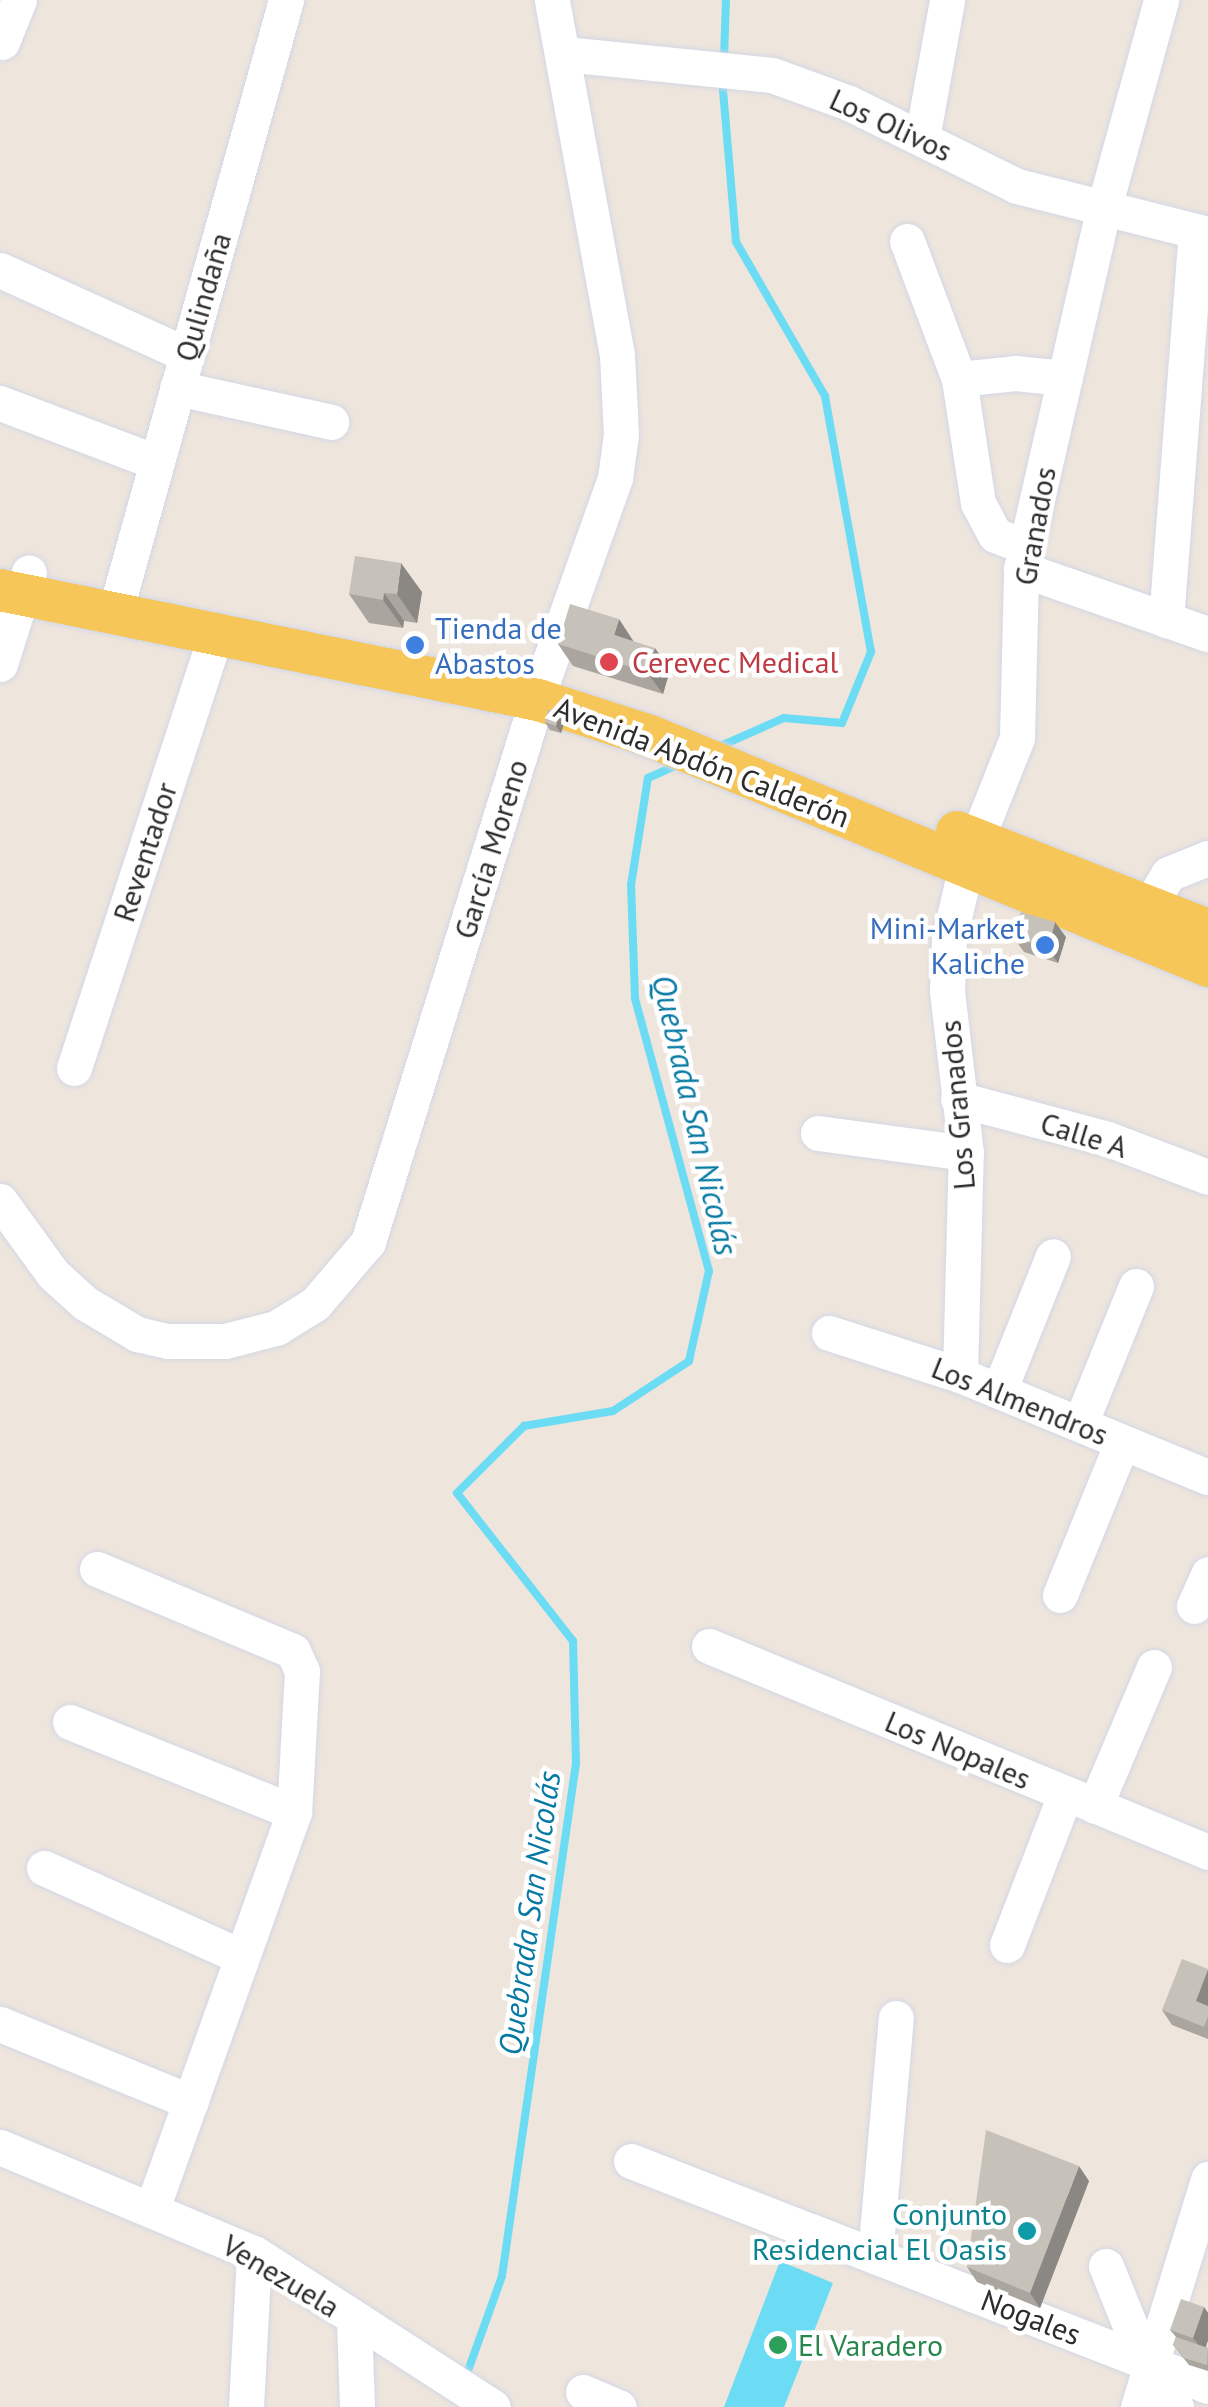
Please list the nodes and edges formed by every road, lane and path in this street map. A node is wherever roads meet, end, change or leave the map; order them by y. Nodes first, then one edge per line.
1 (19, 0) edge
2 (286, 0) edge
3 (552, 0) edge
4 (948, 0) edge
5 (1162, 0) edge
6 (2, 42) edge
7 (565, 54) junction
8 (922, 138) junction
9 (1103, 211) junction
10 (1202, 233) edge
11 (907, 240) dead end
12 (0, 270) edge
13 (182, 372) junction
14 (1065, 378) junction
15 (959, 379) junction
16 (0, 403) edge
17 (331, 422) dead end
18 (156, 462) junction
19 (1192, 505) edge
20 (1024, 558) junction
21 (13, 581) edge
22 (117, 605) junction
23 (1166, 620) junction
24 (1208, 634) edge
25 (215, 636) junction
26 (0, 664) edge
27 (540, 692) junction
28 (972, 853) junction
29 (1208, 858) edge
30 (1150, 906) junction
31 (1208, 930) edge
32 (1208, 966) edge
33 (74, 1068) dead end
34 (958, 1100) junction
35 (818, 1133) dead end
36 (966, 1153) junction
37 (1208, 1177) edge
38 (0, 1202) edge
39 (1053, 1256) dead end
40 (1136, 1286) dead end
41 (830, 1333) dead end
42 (960, 1375) junction
43 (999, 1392) junction
44 (1080, 1424) junction
45 (1122, 1442) junction
46 (1208, 1477) edge
47 (97, 1570) dead end
48 (1208, 1574) edge
49 (1060, 1595) dead end
50 (1194, 1606) dead end
51 (709, 1646) dead end
52 (1154, 1667) dead end
53 (70, 1722) dead end
54 (1080, 1800) junction
55 (294, 1812) junction
56 (1208, 1852) edge
57 (44, 1868) dead end
58 (1007, 1946) dead end
59 (240, 1956) junction
60 (896, 2018) dead end
61 (0, 2024) edge
62 (191, 2102) junction
63 (0, 2147) edge
64 (631, 2162) dead end
65 (1208, 2179) edge
66 (152, 2209) junction
67 (1201, 2229) edge
68 (254, 2253) junction
69 (875, 2256) junction
70 (1106, 2266) dead end
71 (1194, 2276) edge
72 (354, 2321) junction
73 (1152, 2364) junction
74 (1208, 2386) edge
75 (582, 2392) dead end
76 (246, 2407) edge
77 (358, 2407) edge
78 (493, 2407) edge
79 (619, 2407) edge
80 (1138, 2407) edge
81 (1176, 2407) edge

1 - 6 street
2 - 13 street, Qulindaña
3 - 7 street, García Moreno
4 - 8 street
5 - 9 street, Granados
7 - 8 street, Los Olivos
7 - 27 street, García Moreno
8 - 9 street, Los Olivos
9 - 10 street, Los Olivos
9 - 14 street, Granados
10 - 19 street
11 - 15 street
12 - 13 street
13 - 17 street
13 - 18 street, Qulindaña
14 - 15 street
14 - 20 street, Granados
15 - 20 street
16 - 18 street
18 - 22 street, Qulindaña
19 - 23 street
20 - 23 street
20 - 28 street, Granados
21 - 22 main road, Avenida Abdón Calderón
21 - 26 street
22 - 25 main road, Avenida Abdón Calderón
22 - 27 main road, Avenida Abdón Calderón
23 - 24 street
25 - 27 main road, Avenida Abdón Calderón
25 - 33 street, Reventador
27 - 28 main road, Avenida Abdón Calderón
27 - 38 street, García Moreno
28 - 30 main road, Avenida Abdón Calderón
28 - 32 main road, Avenida Abdón Calderón
28 - 34 street, Los Granados
29 - 30 street
30 - 31 main road, Avenida Abdón Calderón
34 - 36 street, Los Granados
34 - 37 street, Calle A
35 - 36 street
36 - 42 street, Los Granados
39 - 43 street
40 - 44 street
41 - 42 street, Los Almendros
42 - 43 street, Los Almendros
43 - 44 street, Los Almendros
44 - 45 street, Los Almendros
45 - 46 street, Los Almendros
45 - 49 street
47 - 55 street
48 - 50 street
51 - 54 street, Los Nopales
52 - 54 street
53 - 55 street
54 - 56 street, Los Nopales
54 - 58 street
55 - 59 street
57 - 59 street
59 - 62 street
60 - 69 street
61 - 62 street
62 - 66 street
63 - 66 street, Venezuela
64 - 69 street, Nogales
65 - 67 street
66 - 68 street, Venezuela
67 - 71 street
68 - 72 street, Venezuela
68 - 76 street
69 - 73 street, Nogales
70 - 73 street
71 - 73 street
72 - 77 street
72 - 78 street, Venezuela
73 - 74 street, Nogales
73 - 80 street
73 - 81 street
75 - 79 street

